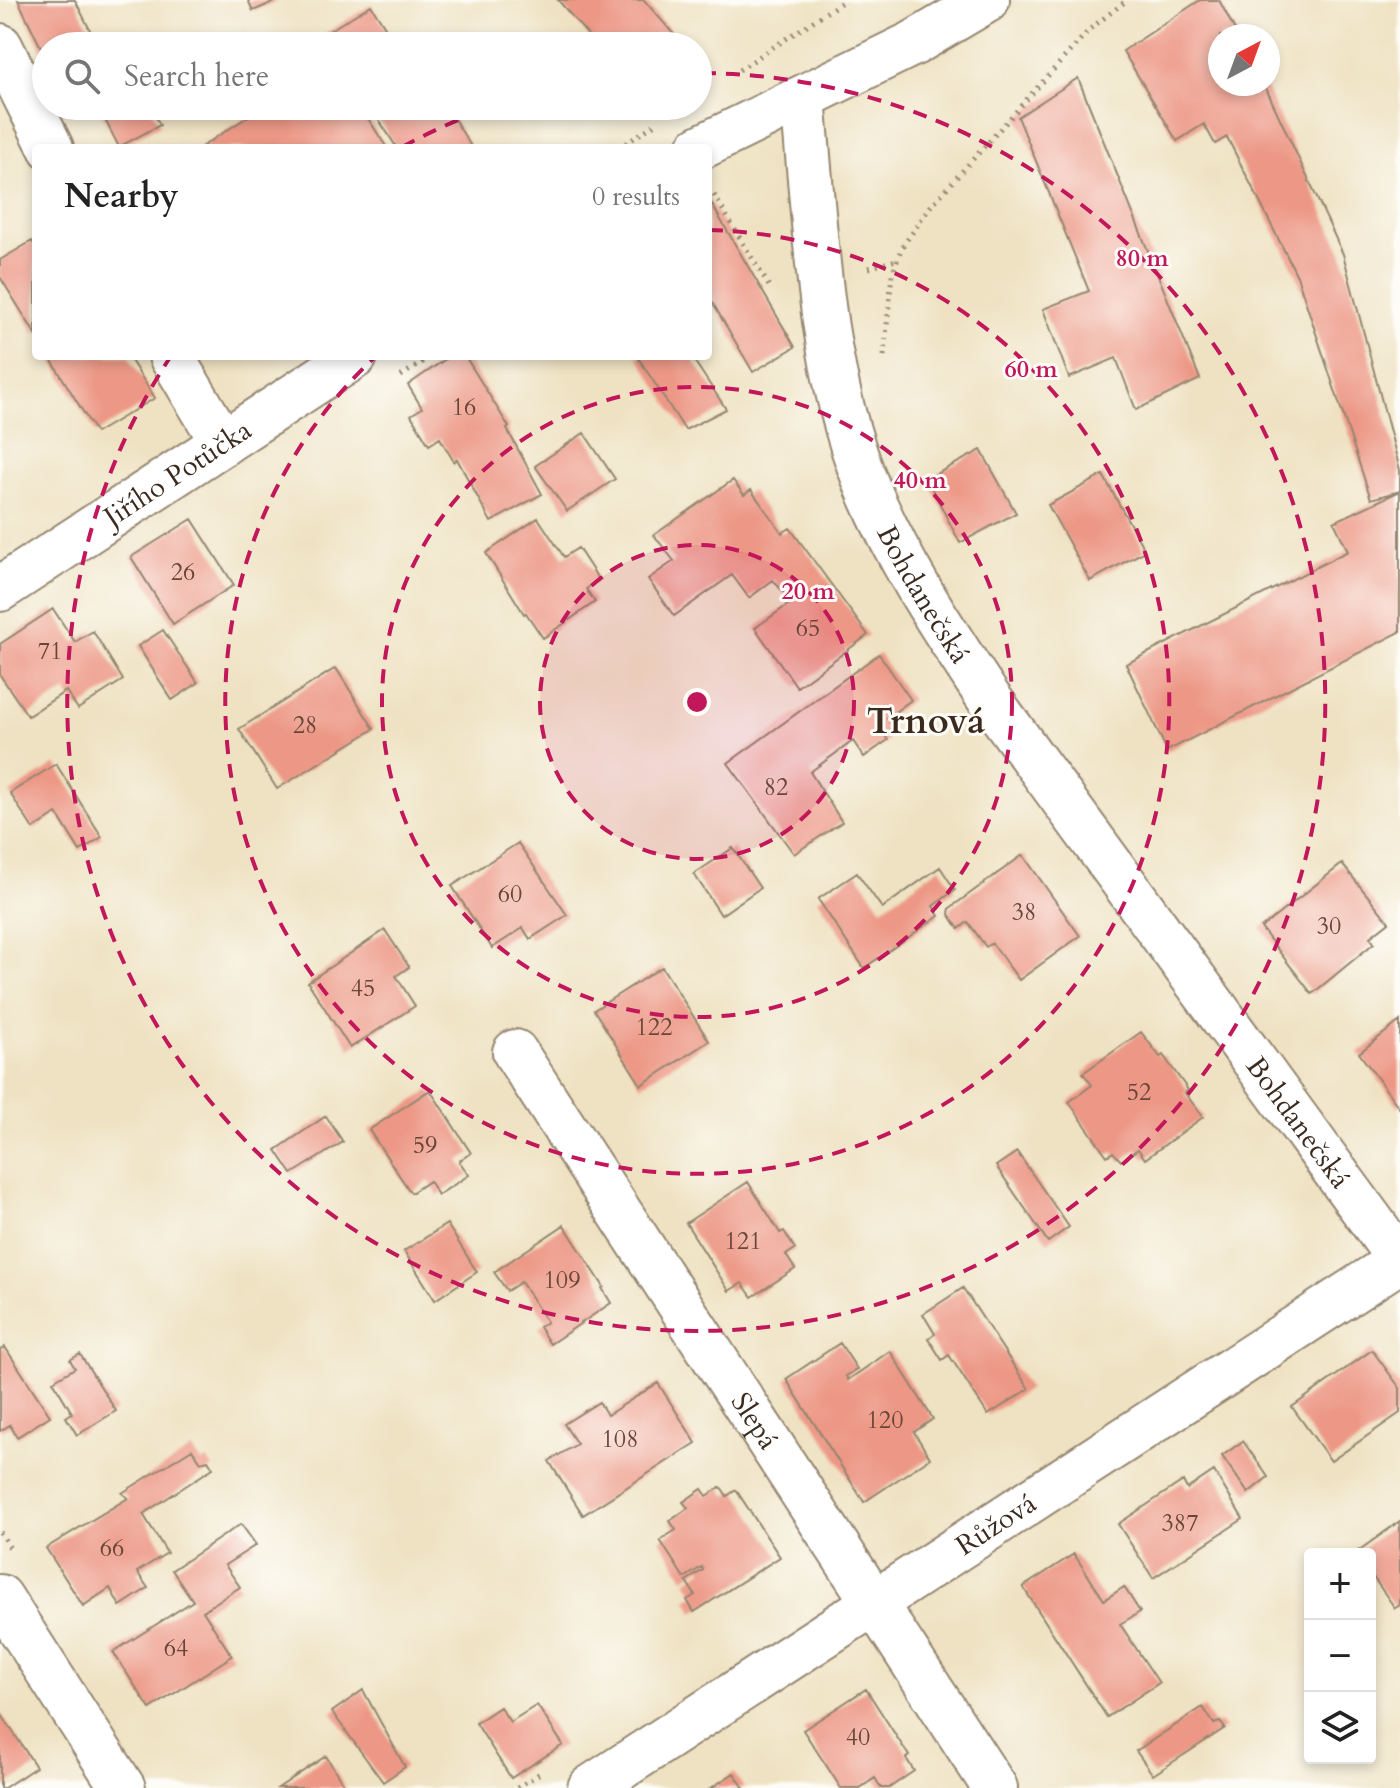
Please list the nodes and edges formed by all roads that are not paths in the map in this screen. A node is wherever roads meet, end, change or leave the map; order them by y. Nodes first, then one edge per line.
1 (987, 0) edge
2 (0, 46) edge
3 (803, 99) junction
4 (32, 110) edge
5 (37, 120) edge
6 (49, 144) edge
7 (707, 144) edge
8 (173, 360) edge
9 (349, 360) edge
10 (223, 443) junction
11 (0, 589) edge
12 (515, 1052) dead end
13 (1400, 1260) edge
14 (0, 1597) edge
15 (876, 1603) junction
16 (123, 1788) edge
17 (590, 1788) edge
18 (995, 1788) edge

1 - 3 street
2 - 4 street
3 - 7 street
3 - 13 street, Bohdanečská
5 - 6 street
8 - 10 street
9 - 10 street, Jiřího Potůčka
10 - 11 street, Jiřího Potůčka
12 - 15 street, Slepá
13 - 15 street, Růžová
14 - 16 street
15 - 17 street, Růžová
15 - 18 street, Slepá

